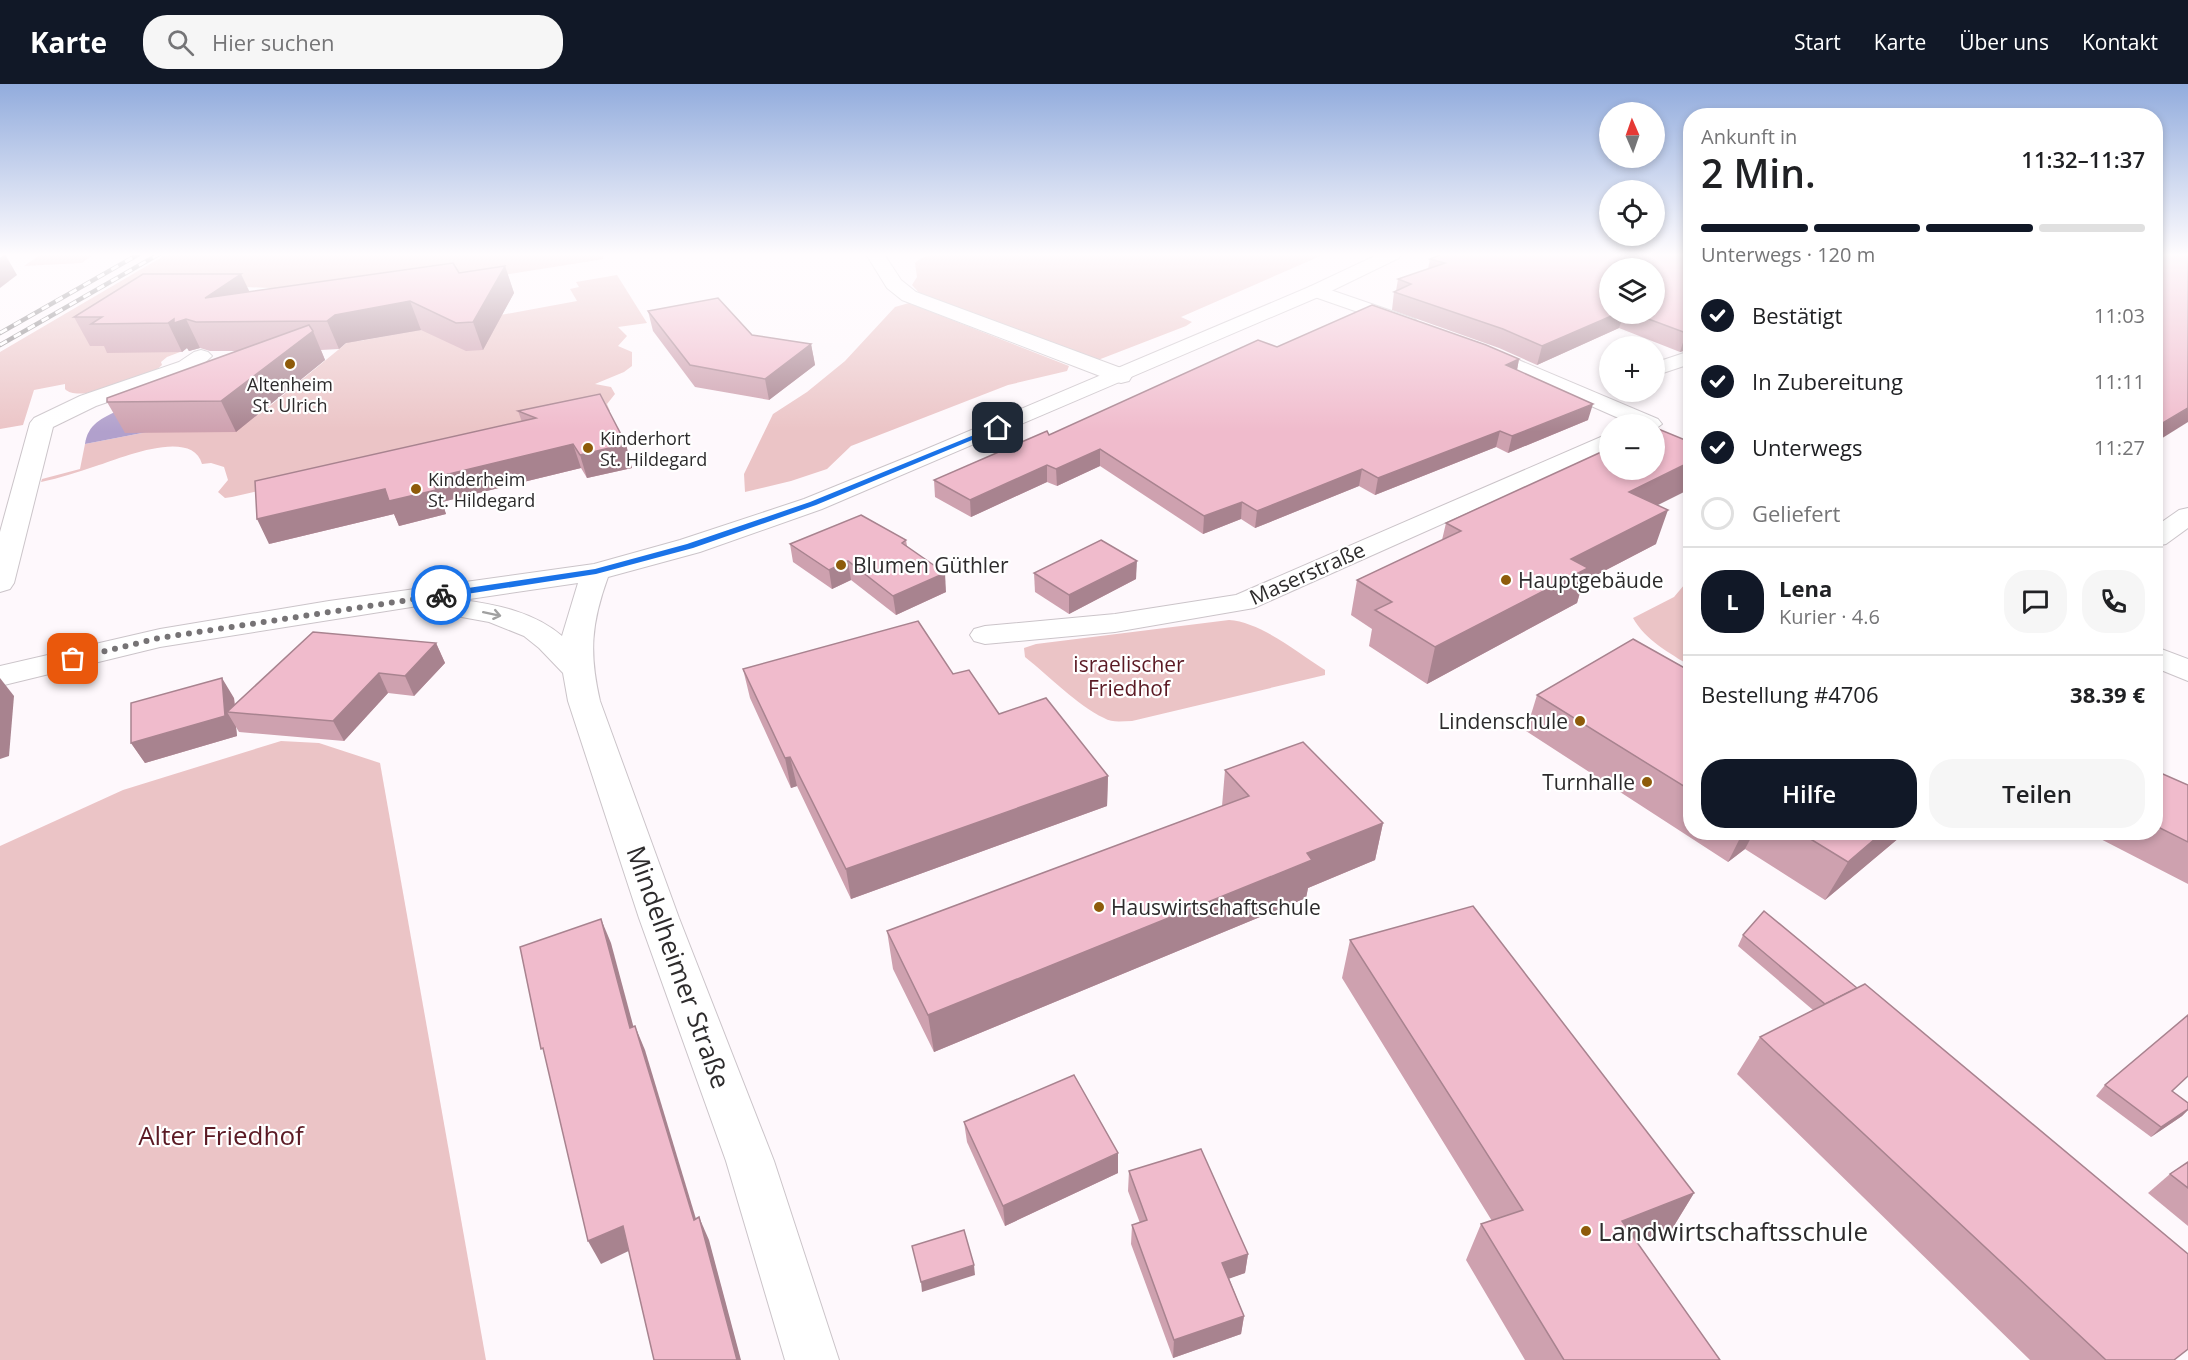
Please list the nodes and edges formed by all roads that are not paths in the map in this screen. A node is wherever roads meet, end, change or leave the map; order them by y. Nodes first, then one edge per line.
1 (955, 314) edge
2 (1264, 314) edge
3 (1381, 314) edge
4 (1432, 331) edge
5 (1454, 339) edge
6 (201, 356) edge
7 (1683, 360) edge
8 (1665, 366) edge
9 (1120, 376) junction
10 (1599, 390) edge
11 (1585, 395) junction
12 (1626, 414) edge
13 (1599, 445) edge
14 (2188, 516) edge
15 (2163, 533) edge
16 (596, 572) junction
17 (0, 583) edge
18 (329, 610) junction
19 (985, 635) dead end
20 (2163, 659) edge
21 (576, 669) junction
22 (2188, 671) edge
23 (0, 676) edge
24 (812, 1360) edge

1 - 9 street
2 - 9 street
3 - 4 street
5 - 11 street
6 - 17 street
7 - 8 street
9 - 16 street
10 - 11 street
11 - 12 street
13 - 19 street, Maserstraße
14 - 15 street
16 - 18 street
16 - 21 street, Mindelheimer Straße
18 -> 21 street
18 - 23 street
20 - 22 street
21 - 24 street, Mindelheimer Straße

